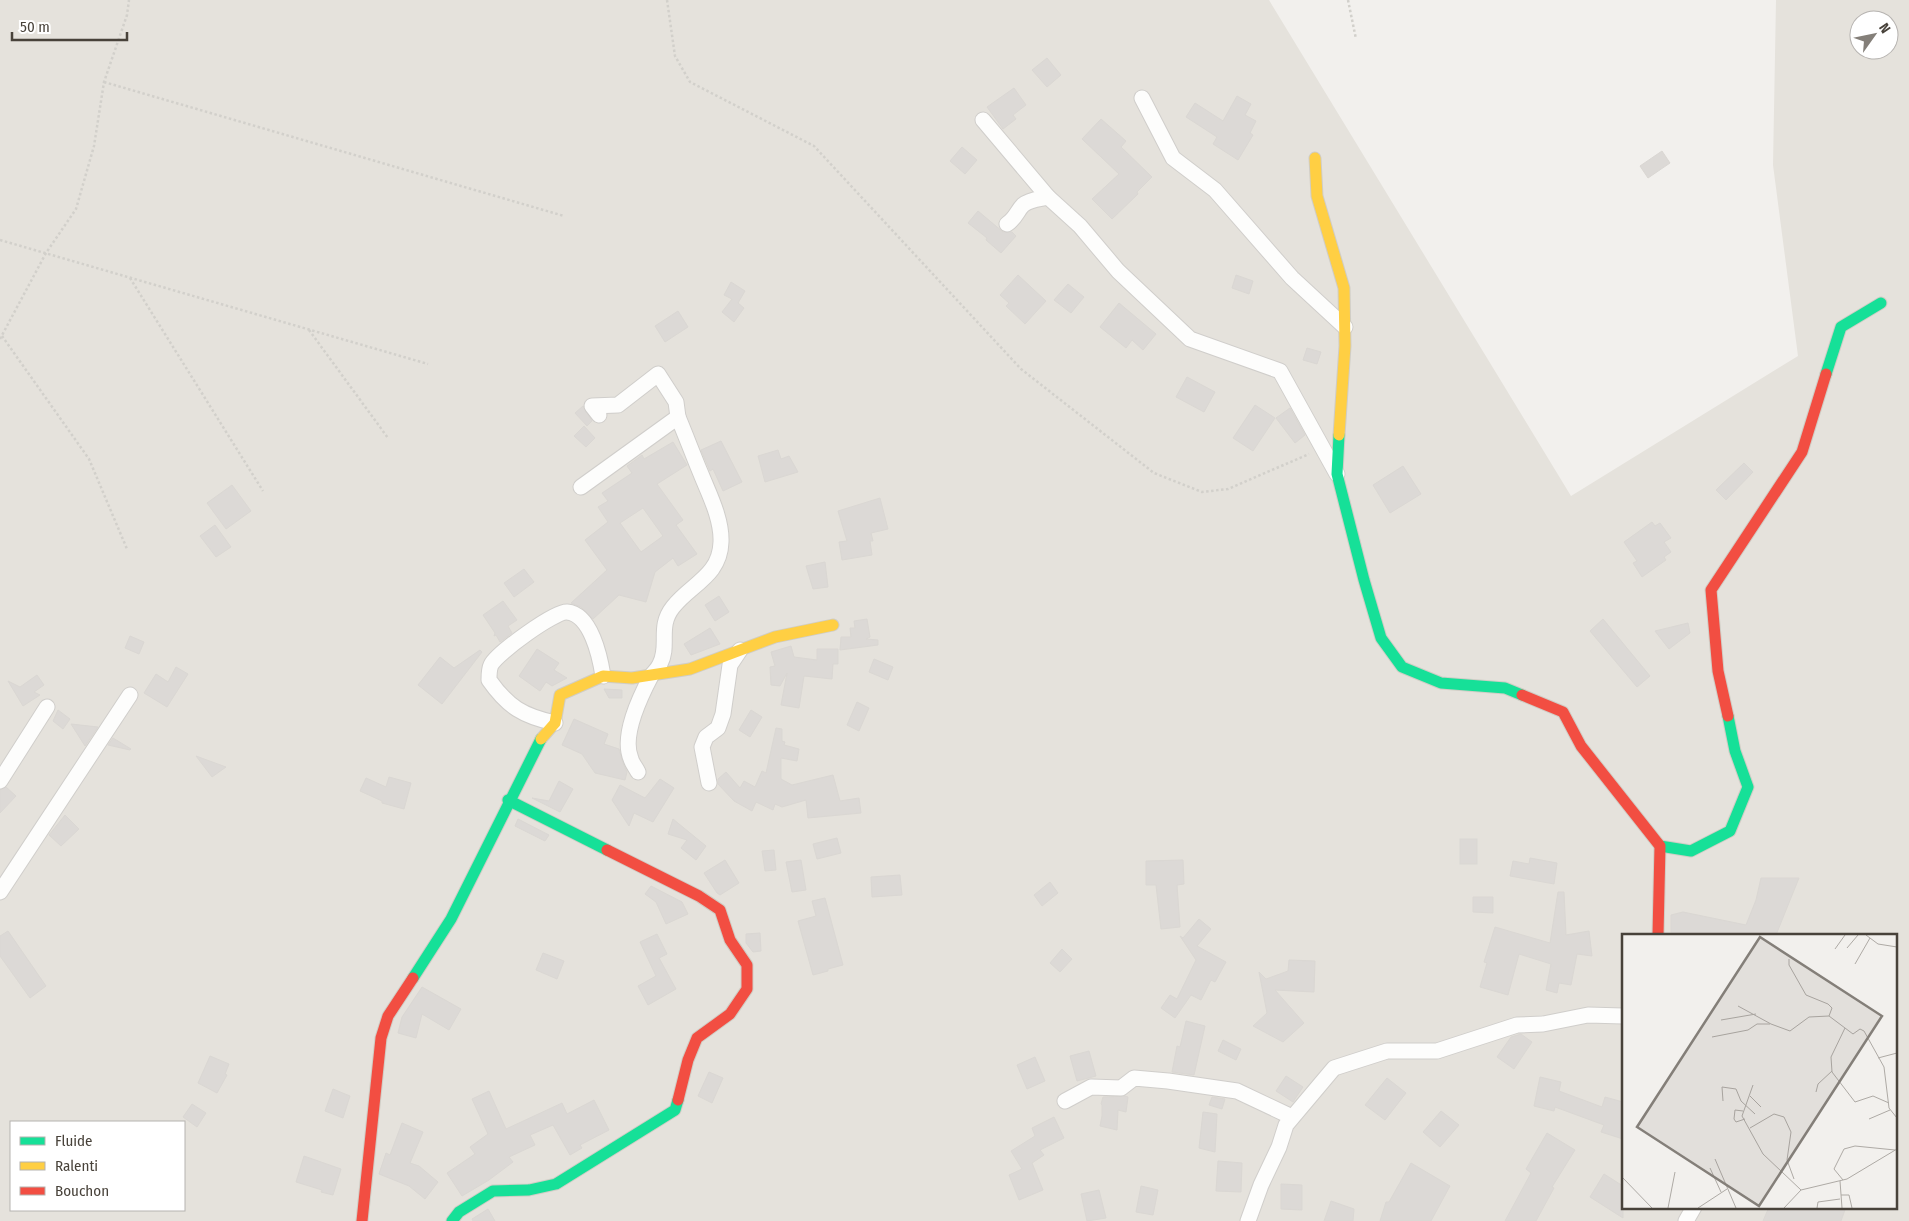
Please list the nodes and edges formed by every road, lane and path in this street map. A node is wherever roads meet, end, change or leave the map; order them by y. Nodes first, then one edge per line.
1 (129, 0) edge
2 (667, 0) edge
3 (1348, 0) edge
4 (1356, 39) dead end
5 (104, 82) junction
6 (1142, 98) dead end
7 (983, 120) dead end
8 (1316, 158) dead end
9 (1048, 197) junction
10 (564, 216) dead end
11 (1007, 224) dead end
12 (0, 240) edge
13 (46, 253) junction
14 (129, 278) junction
15 (1881, 303) dead end
16 (1345, 327) junction
17 (309, 330) junction
18 (1, 338) edge
19 (428, 364) dead end
20 (599, 415) dead end
21 (678, 417) junction
22 (388, 438) dead end
23 (1311, 453) dead end
24 (1338, 474) junction
25 (581, 487) dead end
26 (263, 491) dead end
27 (127, 548) dead end
28 (833, 624) dead end
29 (740, 650) junction
30 (652, 675) junction
31 (603, 676) junction
32 (130, 695) dead end
33 (47, 707) dead end
34 (555, 723) junction
35 (638, 772) dead end
36 (0, 782) edge
37 (709, 783) dead end
38 (508, 800) junction
39 (1660, 846) junction
40 (0, 892) edge
41 (1658, 934) edge
42 (1622, 1016) edge
43 (1065, 1101) dead end
44 (1292, 1117) junction
45 (1693, 1208) edge
46 (362, 1221) edge
47 (452, 1221) edge
48 (1248, 1221) edge
49 (1686, 1221) edge

1 - 5 path
2 - 23 path
3 - 4 path
5 - 10 path
5 - 13 path
6 - 16 street
7 - 9 street
8 - 16 street
9 - 11 street
9 - 24 street
12 - 13 path
13 - 14 path
13 - 18 path
14 - 17 path
14 - 26 path
15 - 39 street
16 - 24 street
17 - 19 path
17 - 22 path
18 - 27 path
20 - 21 street
21 - 25 street
21 - 30 street
24 - 39 street
28 - 29 street
29 - 30 street
29 - 37 street
30 - 31 street
30 - 35 street
31 - 34 street
31 - 34 street
32 - 40 street
33 - 36 street
34 - 38 street
38 - 46 street
38 - 47 street
39 - 41 street
42 - 44 street
43 - 44 street
44 - 48 street
45 - 49 street

